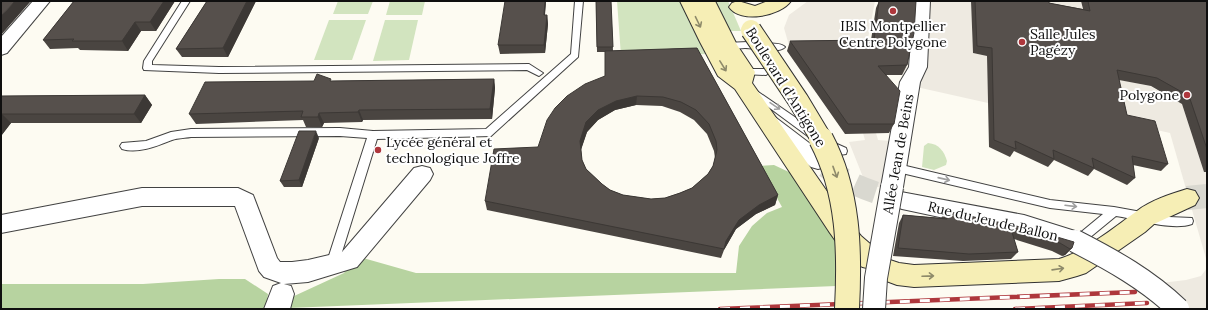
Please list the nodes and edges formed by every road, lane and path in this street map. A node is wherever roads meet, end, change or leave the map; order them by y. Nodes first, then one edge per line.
1 (42, 1) edge
2 (186, 1) edge
3 (579, 1) edge
4 (689, 1) edge
5 (706, 1) edge
6 (782, 1) edge
7 (922, 1) edge
8 (737, 4) edge
9 (749, 38) junction
10 (709, 42) junction
11 (780, 44) dead end
12 (728, 47) junction
13 (1, 49) edge
14 (766, 72) dead end
15 (539, 73) dead end
16 (744, 78) junction
17 (764, 118) junction
18 (373, 135) junction
19 (125, 146) dead end
20 (842, 151) dead end
21 (818, 161) tunnel mouth
22 (422, 174) dead end
23 (900, 186) junction
24 (1188, 210) tunnel mouth
25 (1114, 211) junction
26 (1146, 217) junction
27 (1, 224) edge
28 (1079, 238) junction
29 (867, 257) dead end
30 (332, 265) junction
31 (1125, 270) junction
32 (890, 271) dead end
33 (847, 309) edge
34 (874, 309) edge
35 (1161, 309) edge
36 (1178, 309) edge

1 - 13 street
2 - 15 lane
3 - 18 lane
4 -> 10 street
5 - 12 street
6 - 8 street, Boulevard d'Antigone
7 - 23 street, Allée Jean de Beins
8 - 9 street, Boulevard d'Antigone
9 - 11 lane
9 - 12 lane
9 -> 33 street, Boulevard d'Antigone, bridge
10 - 12 lane
10 -> 16 street
12 - 16 street
14 - 16 lane
16 - 17 street
16 -> 20 lane
17 - 21 street
17 - 29 street
18 - 19 lane
18 - 30 lane
22 - 30 street
23 -> 25 lane
23 - 28 street, Rue du Jeu de Ballon
23 - 34 street, Allée Jean de Beins, bridge
24 - 26 street
25 - 26 lane
25 - 28 lane
32 -> 26 street
27 - 30 street
28 - 31 street, Rue du Jeu de Ballon, bridge
31 - 35 street, Rue du Jeu de Ballon
31 - 36 street, Rue du Jeu de Ballon, bridge

